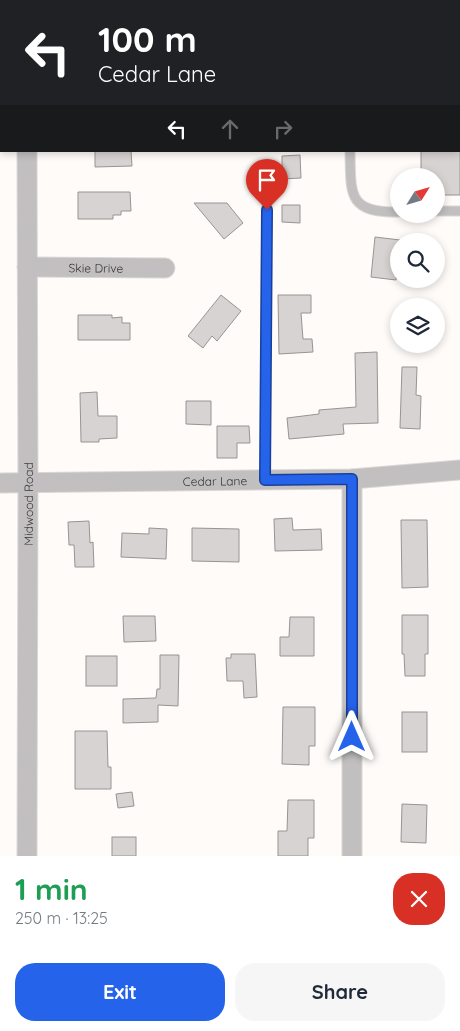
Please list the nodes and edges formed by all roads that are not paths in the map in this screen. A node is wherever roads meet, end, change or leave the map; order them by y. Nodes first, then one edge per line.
1 (27, 152) edge
2 (350, 152) edge
3 (267, 190) dead end
4 (445, 211) edge
5 (460, 211) edge
6 (390, 212) edge
7 (27, 267) junction
8 (165, 268) dead end
9 (460, 470) edge
10 (352, 479) junction
11 (265, 480) junction
12 (0, 483) edge
13 (28, 483) junction
14 (27, 856) edge
15 (352, 856) edge

1 - 7 street, Midwood Road
2 - 6 lane
3 - 11 lane
4 - 5 lane
7 - 8 street, Skie Drive
7 - 13 street, Midwood Road
9 - 10 street, Cedar Lane
10 - 11 street, Cedar Lane
10 - 15 street
11 - 13 street, Cedar Lane
12 - 13 street, Cedar Lane
13 - 14 street, Midwood Road

